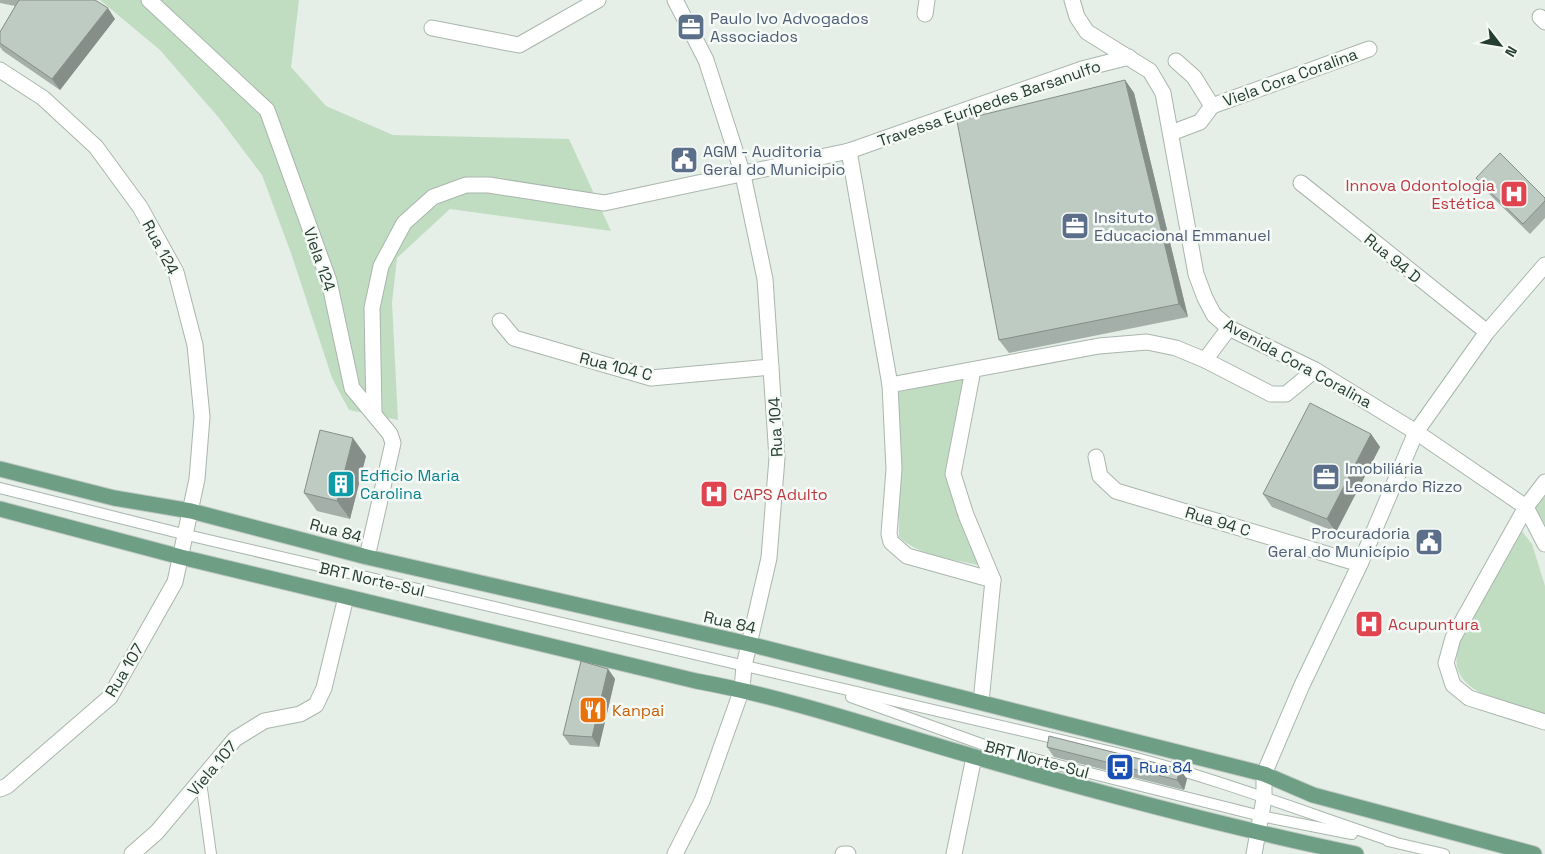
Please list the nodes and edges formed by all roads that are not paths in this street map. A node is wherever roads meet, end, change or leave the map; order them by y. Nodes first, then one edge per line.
1 (149, 0) edge
2 (598, 0) edge
3 (675, 0) edge
4 (1072, 0) edge
5 (432, 28) dead end
6 (1369, 49) dead end
7 (1129, 57) junction
8 (1176, 62) dead end
9 (0, 70) edge
10 (1212, 106) junction
11 (1171, 133) junction
12 (849, 151) junction
13 (743, 175) junction
14 (1301, 183) dead end
15 (1545, 265) edge
16 (500, 321) dead end
17 (1228, 328) junction
18 (1487, 332) junction
19 (1205, 360) junction
20 (771, 368) junction
21 (973, 370) junction
22 (1315, 370) junction
23 (890, 384) junction
24 (374, 414) junction
25 (1416, 432) junction
26 (1096, 457) dead end
27 (0, 469) edge
28 (1545, 482) edge
29 (0, 488) edge
30 (1526, 507) junction
31 (0, 509) edge
32 (191, 511) junction
33 (187, 535) junction
34 (1545, 544) edge
35 (181, 557) junction
36 (367, 557) junction
37 (1360, 564) junction
38 (993, 580) junction
39 (346, 597) junction
40 (749, 644) junction
41 (744, 666) junction
42 (802, 679) junction
43 (742, 689) junction
44 (981, 702) junction
45 (1545, 722) edge
46 (974, 757) junction
47 (1264, 774) junction
48 (201, 782) junction
49 (0, 789) edge
50 (1264, 799) junction
51 (1261, 816) junction
52 (1257, 833) junction
53 (1394, 842) junction
54 (132, 854) edge
55 (211, 854) edge
56 (675, 854) edge
57 (843, 854) edge
58 (848, 854) edge
59 (954, 854) edge
60 (1254, 854) edge
61 (1356, 854) edge
62 (1444, 854) edge
63 (1534, 854) edge

1 - 24 street, Viela 124
2 - 5 street
3 - 13 street, Rua 104
4 - 7 street, Avenida Cora Coralina
6 - 10 street, Viela Cora Coralina
7 - 11 street, Avenida Cora Coralina
7 - 12 street, Travessa Eurípedes Barsanulfo
8 - 10 street, Viela Cora Coralina
9 - 32 street, Rua 124
10 - 11 street, Viela Cora Coralina
11 - 17 street, Avenida Cora Coralina
12 - 13 street, Travessa Eurípedes Barsanulfo
12 - 23 street
13 - 20 street, Rua 104
13 - 24 street, Travessa Eurípedes Barsanulfo
14 - 18 street, Rua 94 D
15 - 18 street
16 - 20 street, Rua 104 C
17 - 19 street
17 - 22 street, Avenida Cora Coralina
18 - 25 street
19 - 21 street
19 - 22 street
20 - 40 street, Rua 104
21 - 23 street
21 - 38 street
22 - 25 street, Avenida Cora Coralina
23 - 38 street
24 - 36 street, Viela 124
25 - 30 street, Avenida Cora Coralina
25 - 37 street
26 - 37 street, Rua 94 C
27 - 32 main road, Rua 84
28 - 30 street
29 - 33 lane, BRT Norte-Sul
30 - 34 street, Avenida Cora Coralina
30 - 45 street
31 - 35 main road
32 - 33 street, Rua 107
32 - 36 main road, Rua 84
33 - 35 street, Rua 107
33 - 41 lane, BRT Norte-Sul
35 - 39 main road
35 - 49 street, Rua 107
36 - 40 main road, Rua 84
37 - 47 street
38 - 44 street
39 - 43 main road
39 - 48 street, Viela 107
40 - 41 street, Rua 104
40 - 44 main road, Rua 84
41 - 42 lane, BRT Norte-Sul
41 - 43 street, Rua 104
42 - 50 lane, BRT Norte-Sul
42 - 51 lane, BRT Norte-Sul
43 - 46 main road
43 - 56 street, Rua 104
44 - 47 main road, Rua 84
46 - 52 main road
46 - 59 street
47 - 50 street
47 - 63 main road, Rua 84
48 - 54 street, Viela 107
48 - 55 lane
50 - 51 street
50 - 53 lane, BRT Norte-Sul
51 - 52 street
51 - 53 lane, BRT Norte-Sul
52 - 60 street
52 - 61 main road
53 - 62 lane, BRT Norte-Sul
57 - 58 street

